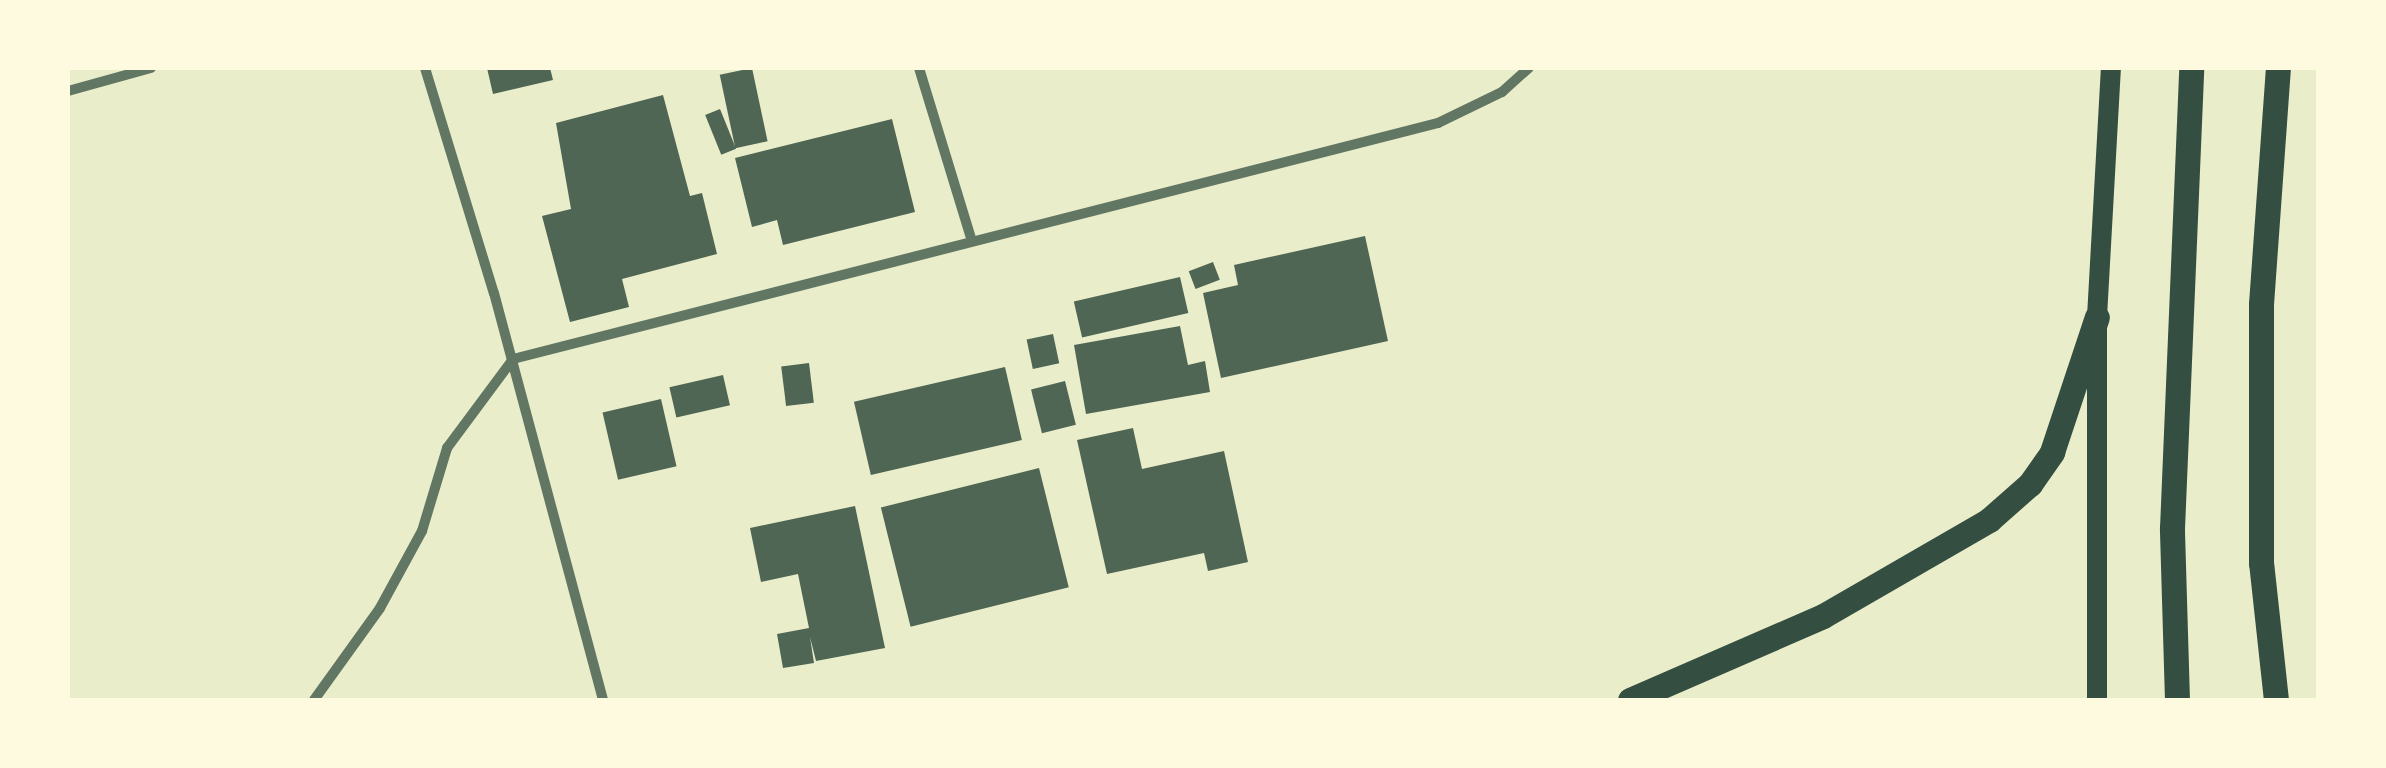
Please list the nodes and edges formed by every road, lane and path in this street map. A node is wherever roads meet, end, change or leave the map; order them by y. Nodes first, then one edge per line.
1 (151, 68) edge
2 (425, 68) edge
3 (920, 68) edge
4 (1530, 68) edge
5 (2111, 68) edge
6 (2191, 68) edge
7 (2278, 68) edge
8 (68, 90) edge
9 (972, 240) junction
10 (2097, 318) junction
11 (513, 359) junction
12 (314, 700) edge
13 (604, 700) edge
14 (1630, 700) edge
15 (2097, 700) edge
16 (2177, 700) edge
17 (2276, 700) edge

1 - 8 street
2 - 11 street
3 - 9 street
4 - 9 street
5 - 10 main road
6 - 16 main road
7 - 17 main road
9 - 11 street
10 - 14 main road
10 - 15 main road
11 - 12 street
11 - 13 street

